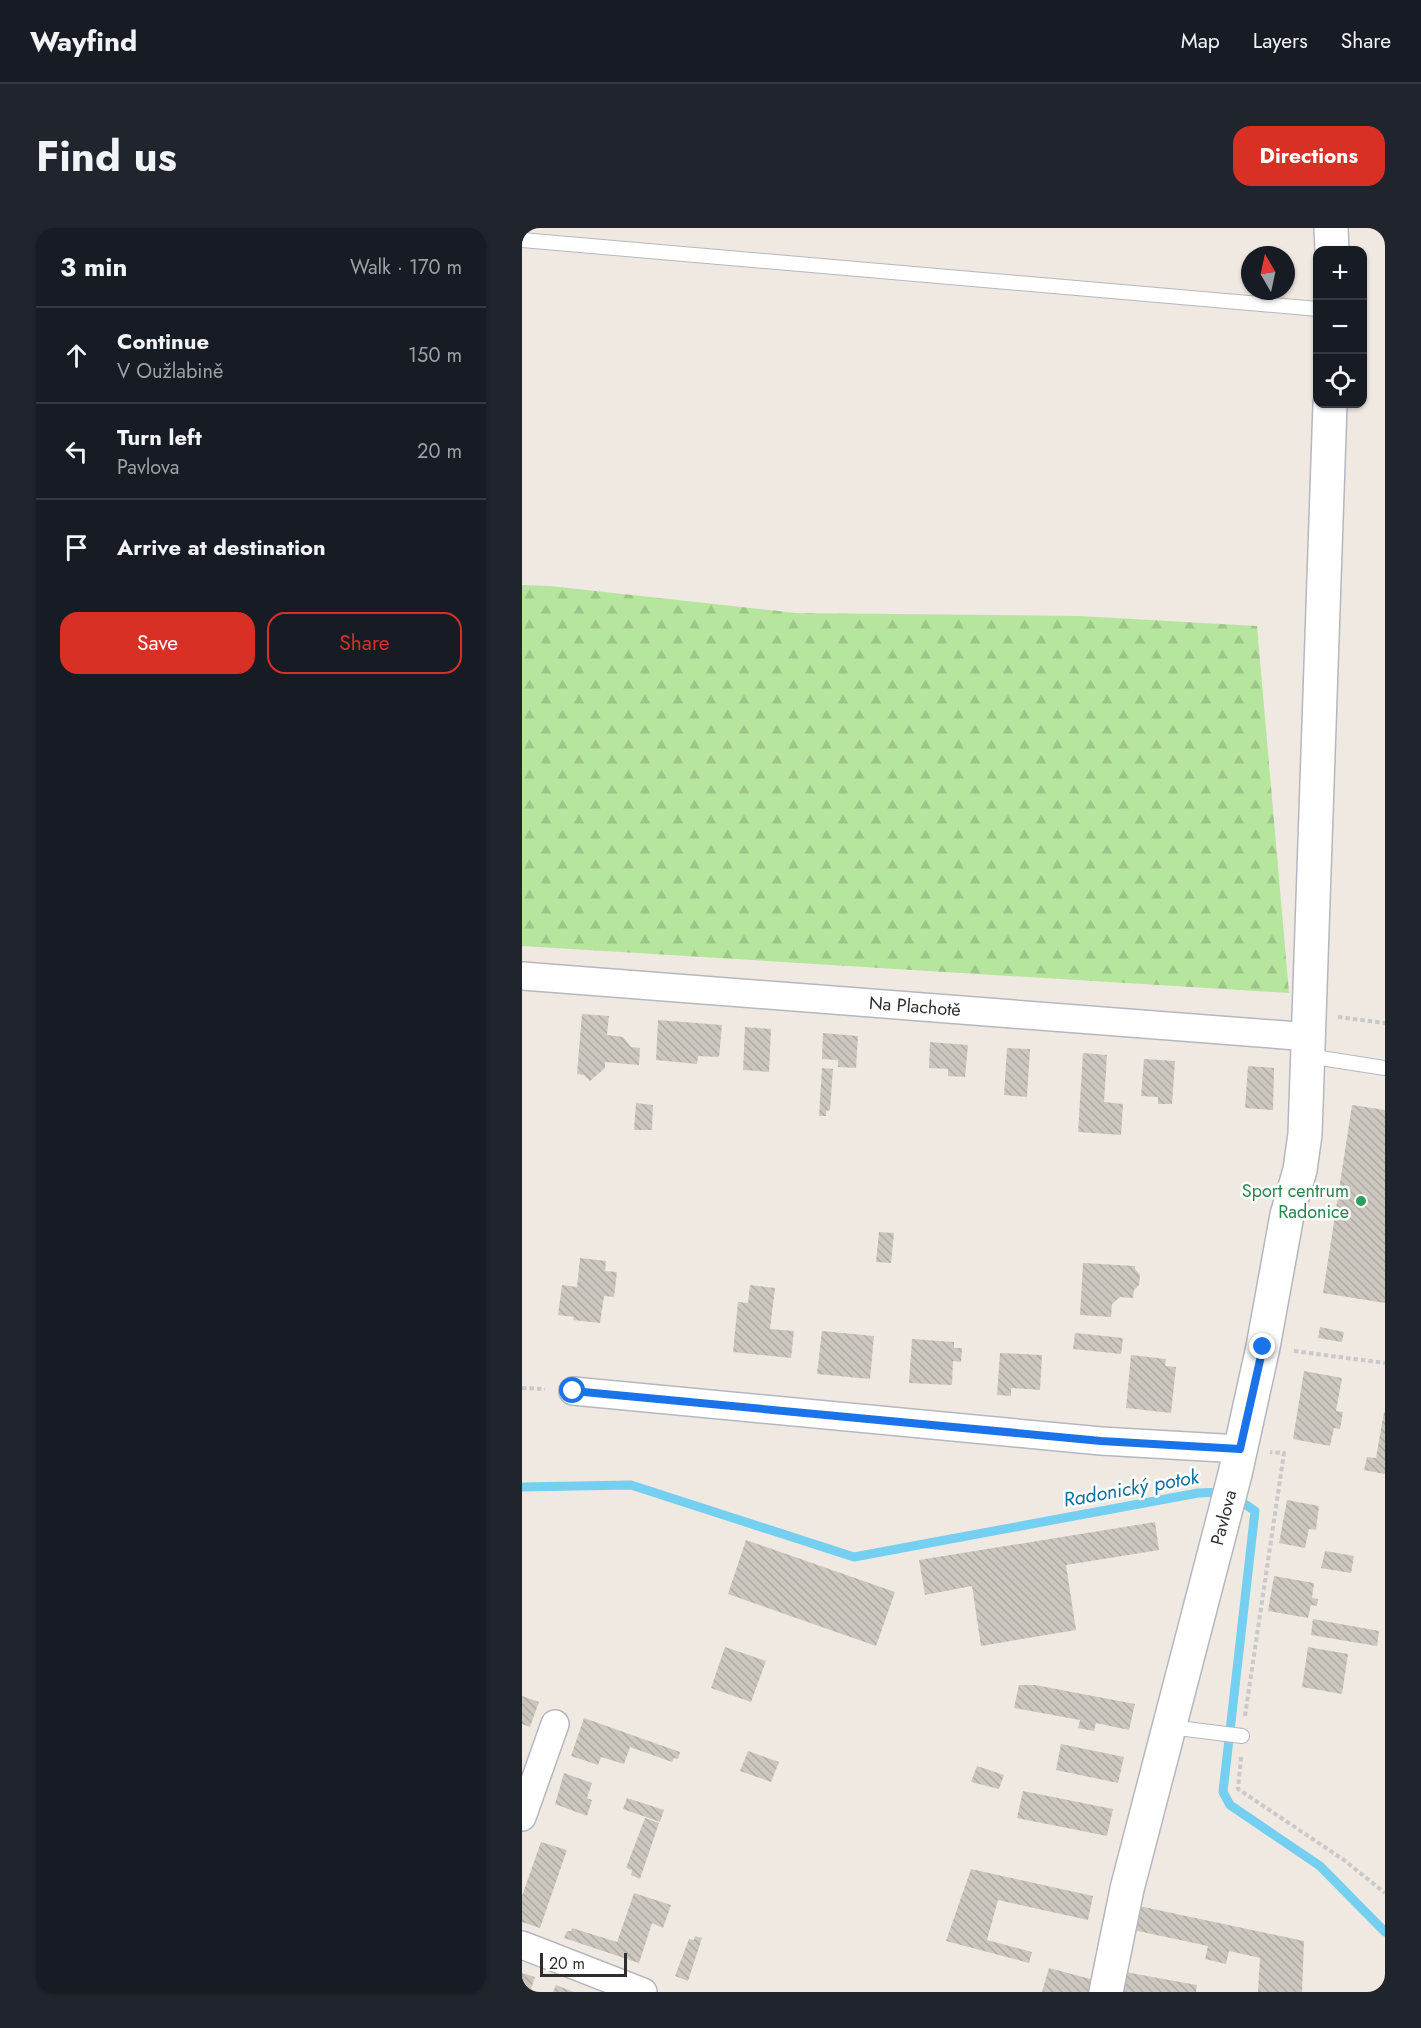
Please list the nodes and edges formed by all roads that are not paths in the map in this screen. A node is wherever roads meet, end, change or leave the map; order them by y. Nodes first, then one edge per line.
1 (1331, 228) edge
2 (522, 240) edge
3 (1332, 246) edge
4 (1313, 309) edge
5 (1330, 408) edge
6 (522, 976) edge
7 (1309, 1035) junction
8 (1385, 1068) edge
9 (573, 1391) dead end
10 (1237, 1461) junction
11 (555, 1724) dead end
12 (1170, 1727) junction
13 (1241, 1736) road end
14 (522, 1817) edge
15 (522, 1945) edge
16 (643, 1992) edge
17 (1107, 1992) edge

1 - 3 street
2 - 4 lane
5 - 7 street, Pavlova
6 - 7 street, Na Plachotě
7 - 8 lane
7 - 10 street, Pavlova
9 - 10 street
10 - 12 street, Pavlova
11 - 14 street
12 - 13 lane
12 - 17 street, Pavlova
15 - 16 street

